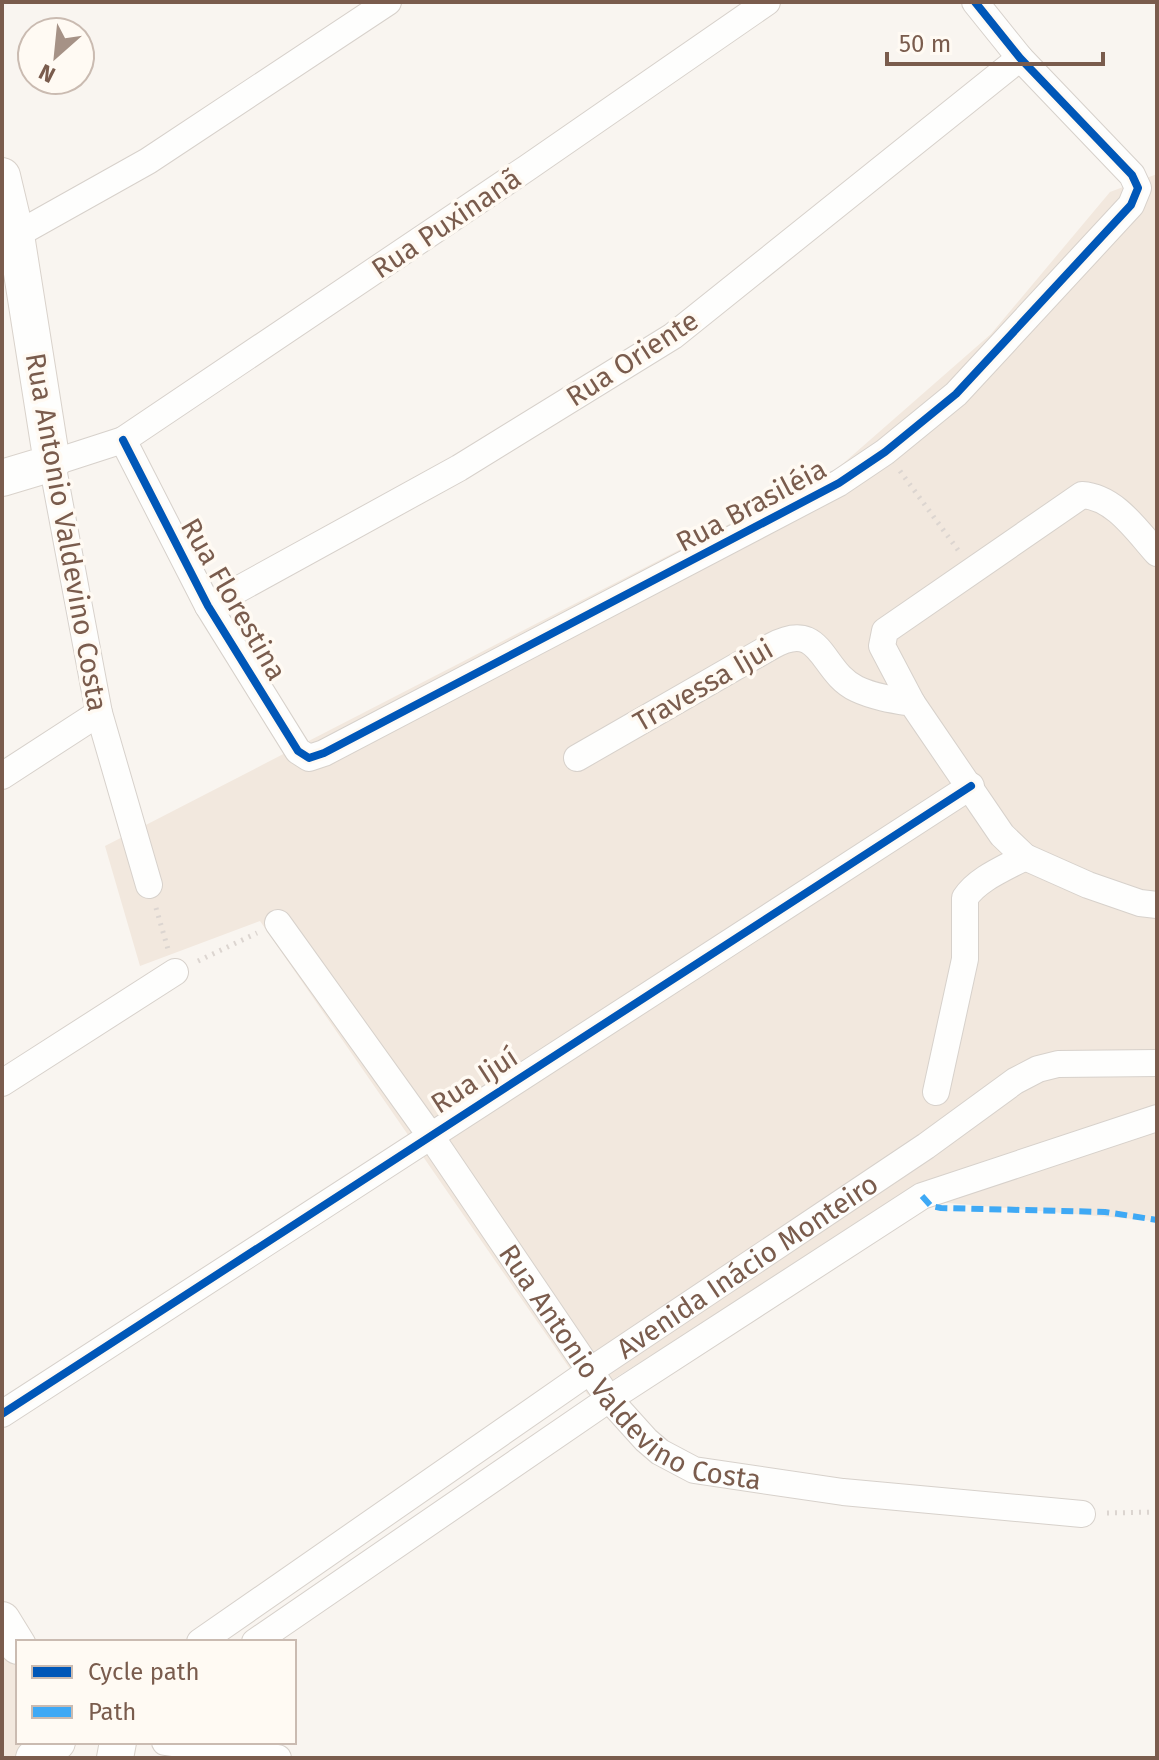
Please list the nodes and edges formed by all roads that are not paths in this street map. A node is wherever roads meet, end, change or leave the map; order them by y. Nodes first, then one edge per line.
1 (388, 2) edge
2 (767, 2) edge
3 (975, 2) edge
4 (1020, 58) junction
5 (2, 176) edge
6 (16, 235) junction
7 (123, 440) junction
8 (52, 463) junction
9 (2, 478) edge
10 (1157, 553) edge
11 (208, 606) junction
12 (912, 703) junction
13 (99, 713) junction
14 (324, 753) joint
15 (577, 758) dead end
16 (2, 776) edge
17 (971, 786) junction
18 (1025, 857) junction
19 (152, 895) road end
20 (1157, 905) edge
21 (278, 923) road end
22 (175, 972) road end
23 (1157, 1063) edge
24 (2, 1083) edge
25 (936, 1092) dead end
26 (1157, 1118) edge
27 (430, 1135) junction
28 (590, 1371) junction
29 (609, 1399) junction
30 (2, 1414) edge
31 (1082, 1514) road end
32 (2, 1620) edge
33 (203, 1640) edge
34 (258, 1640) edge
35 (16, 1643) edge
36 (54, 1744) edge
37 (179, 1744) edge
38 (34, 1758) edge
39 (278, 1758) edge

1 - 6 street
2 - 7 street, Rua Puxinanã
3 - 4 street
4 - 11 street, Rua Oriente
4 - 14 street, Rua Brasiléia
5 - 6 street, Rua Antonio Valdevino Costa
6 - 8 street, Rua Antonio Valdevino Costa
7 - 8 street, Rua Puxinanã
7 - 11 street, Rua Florestina
8 - 9 street
8 - 13 street, Rua Antonio Valdevino Costa
10 - 12 street
11 - 14 street, Rua Florestina
12 - 15 street, Travessa Ijui
12 - 17 street
13 - 16 street
13 - 19 street, Rua Antonio Valdevino Costa
17 - 18 street
17 - 27 street, Rua Ijuí
18 - 20 street
18 - 25 street
21 - 27 street, Rua Antonio Valdevino Costa
22 - 24 street
23 - 28 street, Avenida Inácio Monteiro
26 - 29 street, Avenida Inácio Monteiro
27 - 28 street, Rua Antonio Valdevino Costa
27 - 30 street, Rua Ijuí
28 - 29 street, Rua Antonio Valdevino Costa
28 - 33 street, Avenida Inácio Monteiro
29 - 31 street, Rua Antonio Valdevino Costa
29 - 34 street, Avenida Inácio Monteiro
32 - 35 street
36 - 38 street
37 - 39 street

